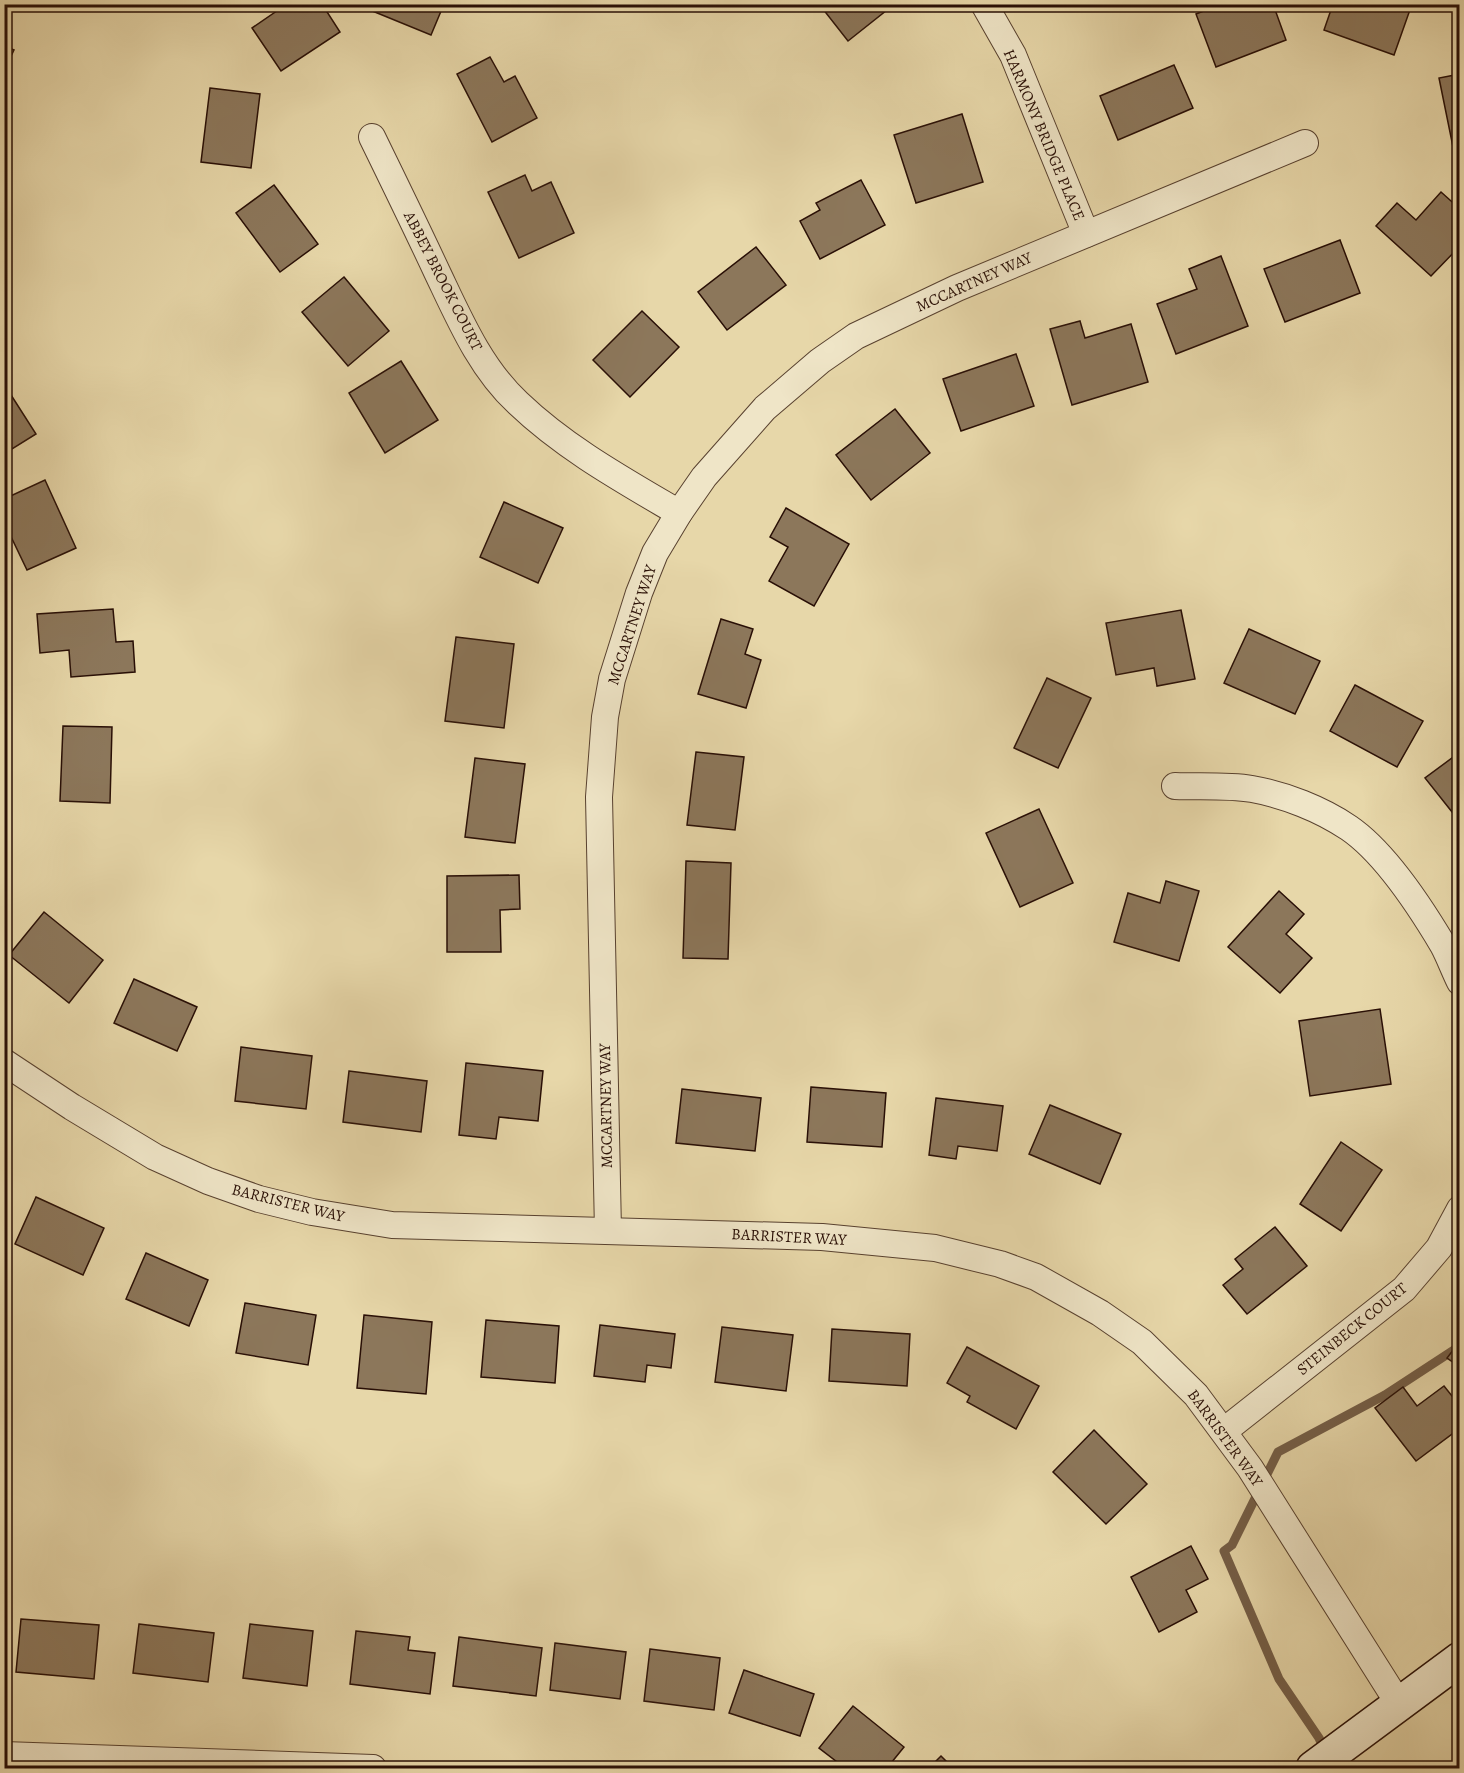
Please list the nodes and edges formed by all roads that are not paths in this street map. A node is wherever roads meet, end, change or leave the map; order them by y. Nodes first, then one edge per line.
1 (984, 4) edge
2 (372, 137) dead end
3 (1305, 142) dead end
4 (1086, 234) junction
5 (679, 513) junction
6 (1175, 786) dead end
7 (1460, 982) edge
8 (4, 1062) edge
9 (1460, 1209) edge
10 (608, 1231) junction
11 (1224, 1431) junction
12 (1460, 1659) edge
13 (1399, 1704) junction
14 (4, 1755) edge
15 (373, 1768) edge
16 (1313, 1768) edge

1 - 4 street, HARMONY BRIDGE PLACE
2 - 5 street, ABBEY BROOK COURT
3 - 4 street, MCCARTNEY WAY
4 - 5 street, MCCARTNEY WAY
5 - 10 street, MCCARTNEY WAY
6 - 7 street
8 - 10 street, BARRISTER WAY
9 - 11 street, STEINBECK COURT
10 - 11 street, BARRISTER WAY
11 - 13 street, BARRISTER WAY
12 - 13 main road
13 - 16 main road
14 - 15 street

